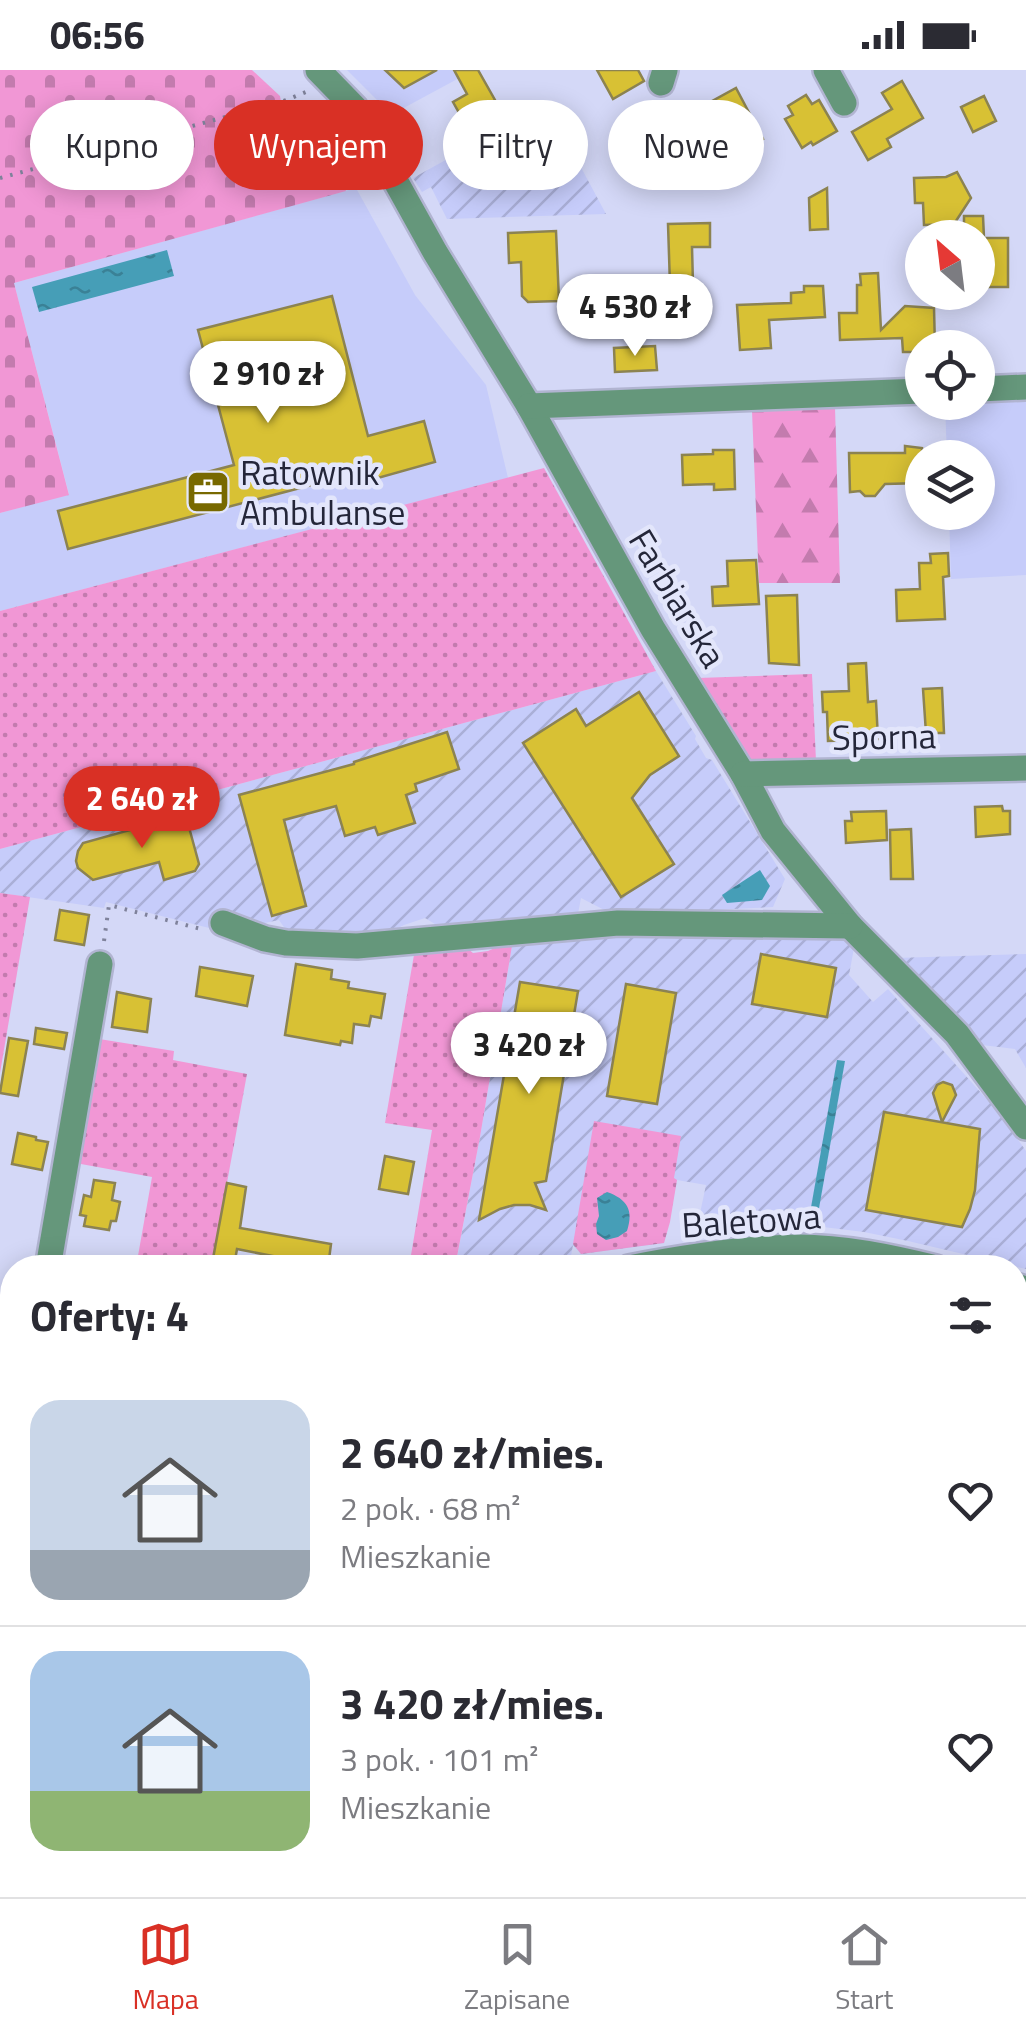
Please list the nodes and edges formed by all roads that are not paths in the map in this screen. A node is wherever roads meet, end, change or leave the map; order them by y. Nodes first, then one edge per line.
1 (826, 70) edge
2 (322, 74) edge
3 (844, 103) dead end
4 (1026, 387) edge
5 (995, 388) edge
6 (905, 392) edge
7 (528, 406) junction
8 (1026, 768) edge
9 (744, 774) junction
10 (212, 926) road end
11 (850, 926) junction
12 (100, 964) road end
13 (1026, 1127) edge
14 (50, 1255) edge
15 (709, 1255) edge
16 (868, 1255) edge

1 - 3 street
2 - 7 street, Farbiarska
4 - 5 street
6 - 7 street
7 - 9 street, Farbiarska
8 - 9 street, Sporna
9 - 11 street, Farbiarska
10 - 11 street
11 - 13 street, Farbiarska
12 - 14 street
15 - 16 street, Baletowa

